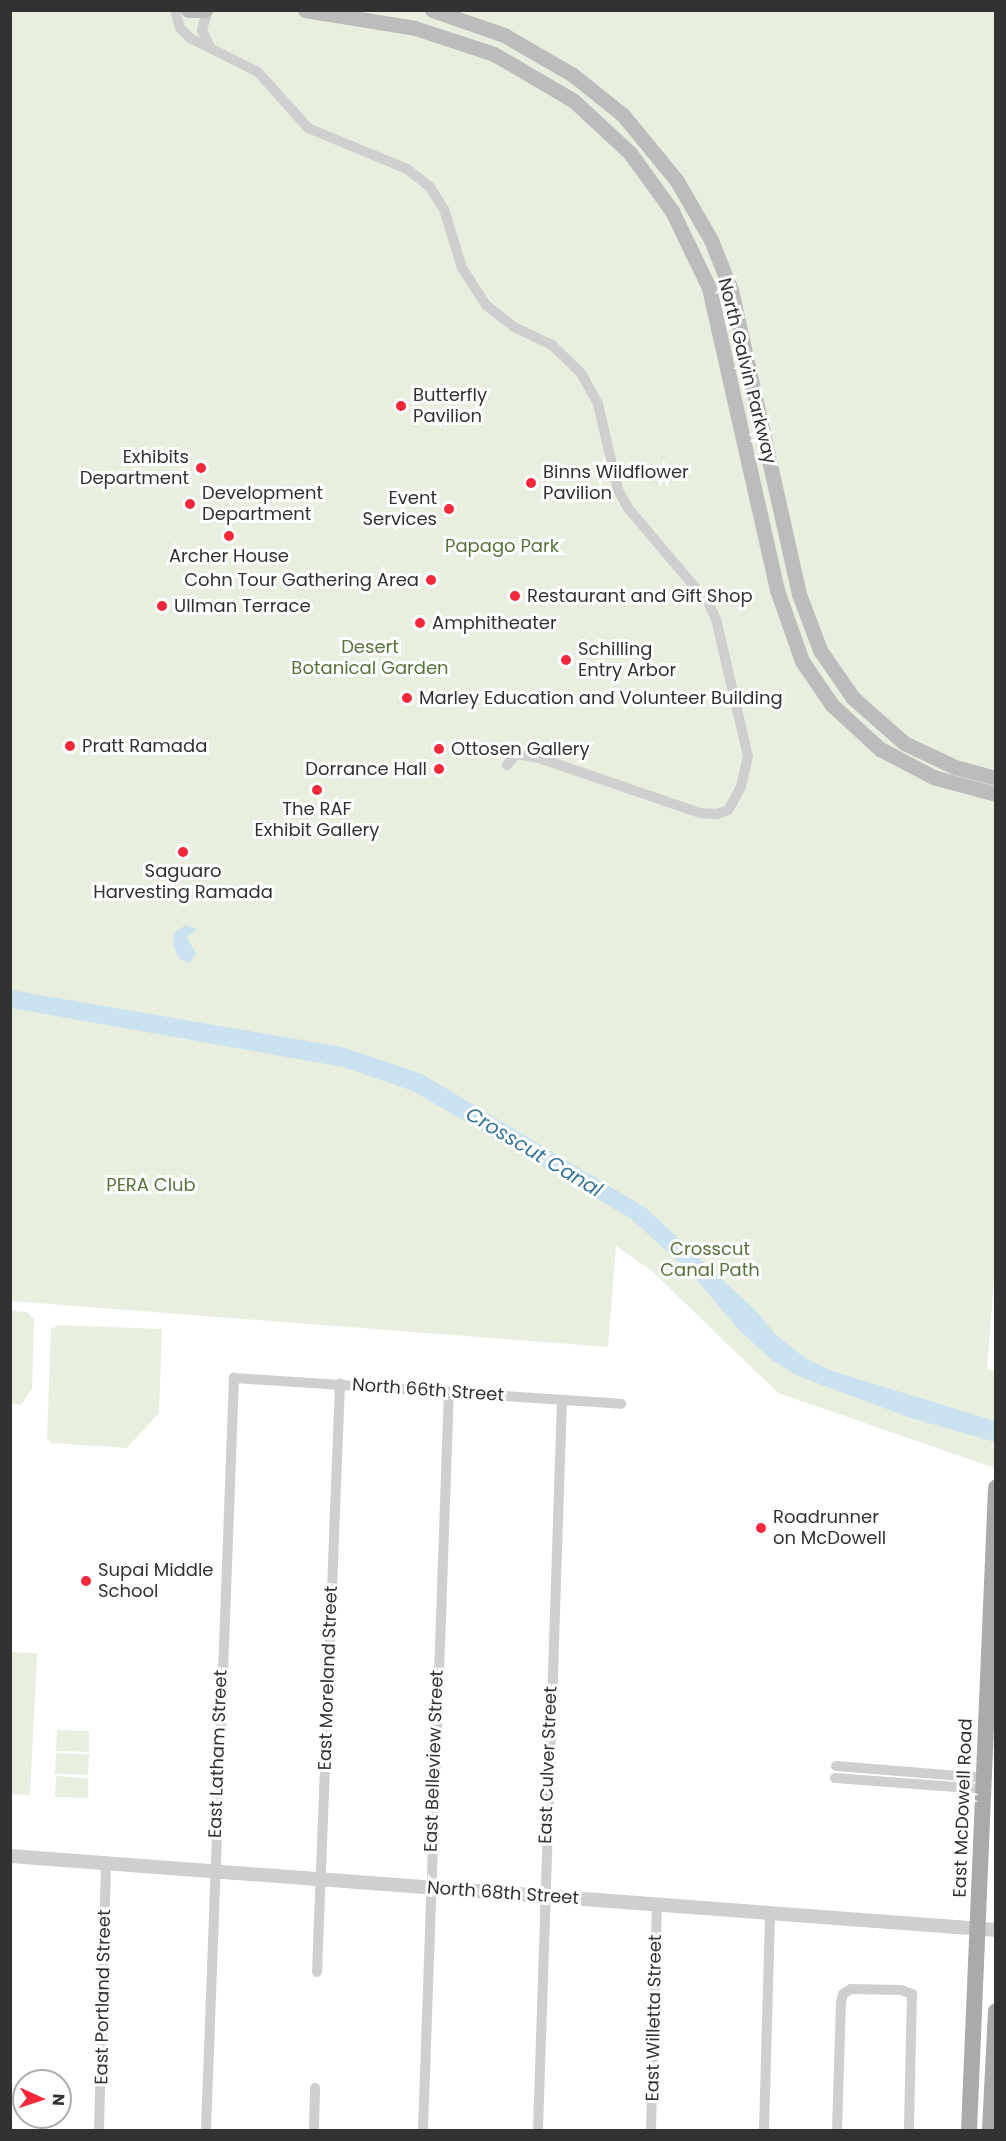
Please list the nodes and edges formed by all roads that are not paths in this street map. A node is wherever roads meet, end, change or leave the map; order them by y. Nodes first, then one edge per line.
1 (175, 10) edge
2 (188, 10) edge
3 (207, 10) edge
4 (305, 10) edge
5 (432, 10) edge
6 (210, 46) junction
7 (507, 765) dead end
8 (996, 778) edge
9 (996, 794) edge
10 (234, 1378) joint
11 (340, 1383) junction
12 (449, 1391) junction
13 (562, 1400) junction
14 (621, 1404) dead end
15 (996, 1488) edge
16 (990, 1755) edge
17 (836, 1766) dead end
18 (835, 1778) dead end
19 (983, 1784) junction
20 (10, 1856) edge
21 (106, 1863) junction
22 (214, 1871) junction
23 (320, 1879) junction
24 (429, 1887) junction
25 (543, 1896) junction
26 (657, 1905) junction
27 (770, 1913) junction
28 (978, 1928) junction
29 (996, 1930) edge
30 (317, 1972) dead end
31 (996, 2011) edge
32 (315, 2088) dead end
33 (969, 2129) edge
34 (99, 2130) edge
35 (206, 2130) edge
36 (314, 2130) edge
37 (423, 2130) edge
38 (538, 2130) edge
39 (651, 2130) edge
40 (764, 2130) edge
41 (837, 2130) edge
42 (909, 2130) edge
43 (990, 2130) edge

1 - 6 street
2 - 3 main road
3 - 6 street
4 - 9 main road, North Galvin Parkway
5 - 8 main road, North Galvin Parkway
6 - 7 street
10 - 11 street, North 66th Street
10 - 22 street, East Latham Street
11 - 12 street, North 66th Street
11 - 23 street, East Moreland Street
12 - 13 street, North 66th Street
12 - 24 street, East Belleview Street
13 - 14 street, North 66th Street
13 - 25 street, East Culver Street
15 - 16 main road, East McDowell Road
16 - 19 main road, East McDowell Road
17 - 19 street
18 - 19 street
19 - 28 main road, East McDowell Road
20 - 21 street, North 68th Street
21 - 22 street, North 68th Street
21 - 34 street, East Portland Street
22 - 23 street, North 68th Street
22 - 35 street, East Latham Street
23 - 24 street, North 68th Street
23 - 30 street, East Moreland Street
24 - 25 street, North 68th Street
24 - 37 street, East Belleview Street
25 - 26 street, North 68th Street
25 - 38 street, East Culver Street
26 - 27 street, North 68th Street
26 - 39 street, East Willetta Street
27 - 28 street, North 68th Street
27 - 40 street
28 - 29 street, North 68th Street
28 - 33 main road, East McDowell Road
31 - 43 main road
32 - 36 street
33 - 43 main road
41 - 42 street

